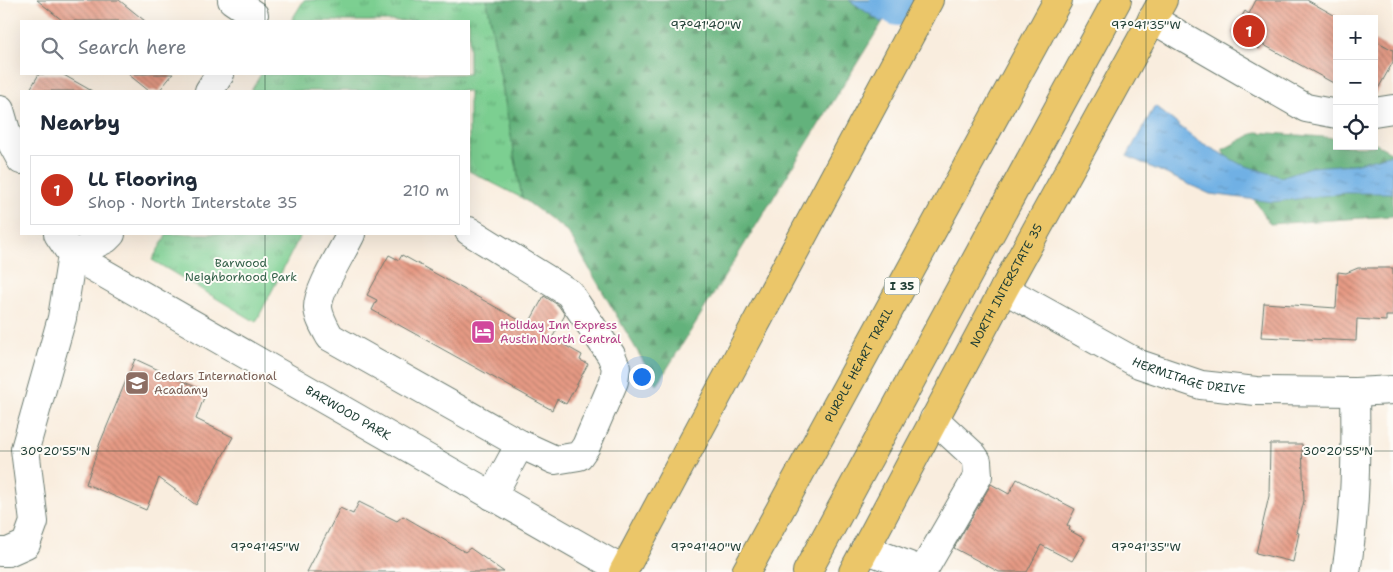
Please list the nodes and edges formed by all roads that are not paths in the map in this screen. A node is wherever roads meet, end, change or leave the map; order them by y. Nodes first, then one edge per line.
1 (232, 0) edge
2 (930, 0) edge
3 (1058, 0) edge
4 (1117, 0) edge
5 (1157, 10) edge
6 (256, 12) edge
7 (219, 75) edge
8 (210, 90) edge
9 (1393, 109) edge
10 (0, 110) edge
11 (1378, 111) edge
12 (1333, 113) edge
13 (20, 158) edge
14 (470, 232) edge
15 (110, 235) edge
16 (350, 235) edge
17 (65, 244) edge
18 (1004, 289) junction
19 (1393, 390) edge
20 (1355, 392) junction
21 (934, 419) junction
22 (520, 444) junction
23 (492, 496) junction
24 (0, 552) edge
25 (859, 561) edge
26 (623, 572) edge
27 (746, 572) edge
28 (807, 572) edge
29 (924, 572) edge
30 (1346, 572) edge

1 - 6 street
2 - 26 main road
3 - 27 main road, PURPLE HEART TRAIL / I 35
4 - 28 main road
5 - 12 street
5 - 18 main road, NORTH INTERSTATE 35
7 - 8 street
9 - 11 street
10 - 13 street
14 - 22 street
15 - 17 street
16 - 22 street
17 - 23 street, BARWOOD PARK
17 - 24 street
18 - 20 street, HERMITAGE DRIVE
18 - 21 main road, NORTH INTERSTATE 35
19 - 20 street, HERMITAGE DRIVE
20 - 30 street
21 - 25 main road, NORTH INTERSTATE 35
21 - 29 street
22 - 23 street
23 - 26 street, BARWOOD PARK
25 - 29 street

